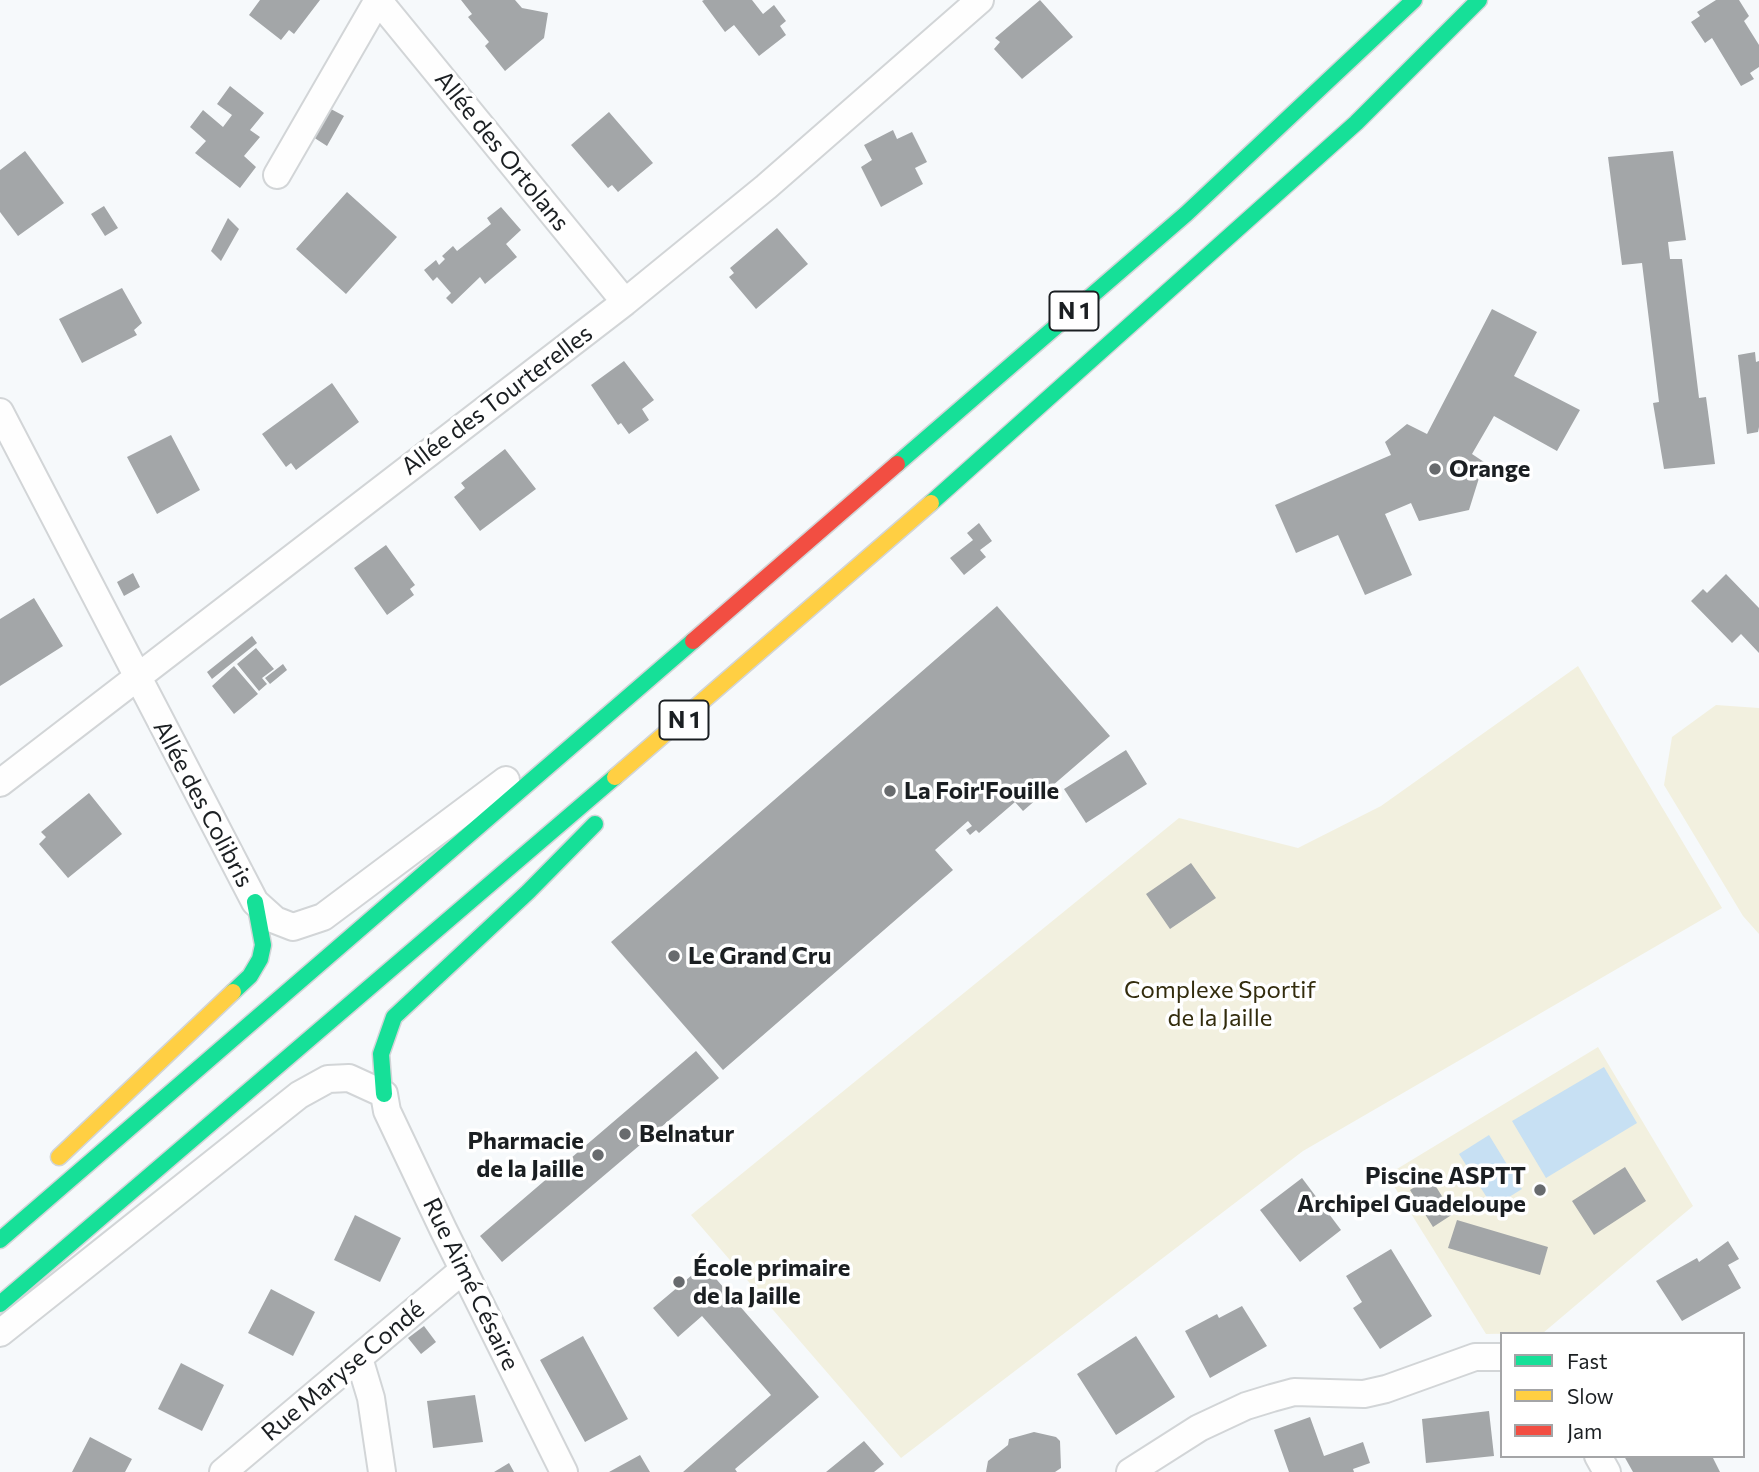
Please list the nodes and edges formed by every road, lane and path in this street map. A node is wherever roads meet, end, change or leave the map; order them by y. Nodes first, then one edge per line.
1 (378, 0) edge
2 (980, 0) edge
3 (1414, 0) edge
4 (1479, 0) edge
5 (277, 175) dead end
6 (625, 302) junction
7 (0, 412) edge
8 (724, 613) junction
9 (136, 676) junction
10 (690, 714) junction
11 (0, 783) edge
12 (622, 795) dead end
13 (606, 812) dead end
14 (255, 902) junction
15 (384, 1094) junction
16 (49, 1166) dead end
17 (0, 1240) edge
18 (463, 1270) junction
19 (0, 1304) edge
20 (0, 1333) edge
21 (1500, 1357) edge
22 (359, 1358) junction
23 (223, 1472) edge
24 (382, 1472) edge
25 (564, 1472) edge
26 (1130, 1472) edge

1 - 5 street
1 - 6 street, Allée des Ortolans
2 - 6 street, Allée des Tourterelles
3 - 8 highway, N 1
4 - 10 highway, N 1
6 - 9 street, Allée des Tourterelles
7 - 9 street, Allée des Colibris
8 - 14 street, Allée des Colibris
8 - 17 highway, N 1
9 - 11 street, Allée des Tourterelles
9 - 14 street, Allée des Colibris
10 - 12 highway
10 - 19 highway, N 1
13 - 15 highway
14 - 16 highway
15 - 18 street, Rue Aimé Césaire
15 - 20 street
18 - 22 street, Rue Maryse Condé
18 - 25 street, Rue Aimé Césaire
21 - 26 street
22 - 23 street, Rue Maryse Condé
22 - 24 street

